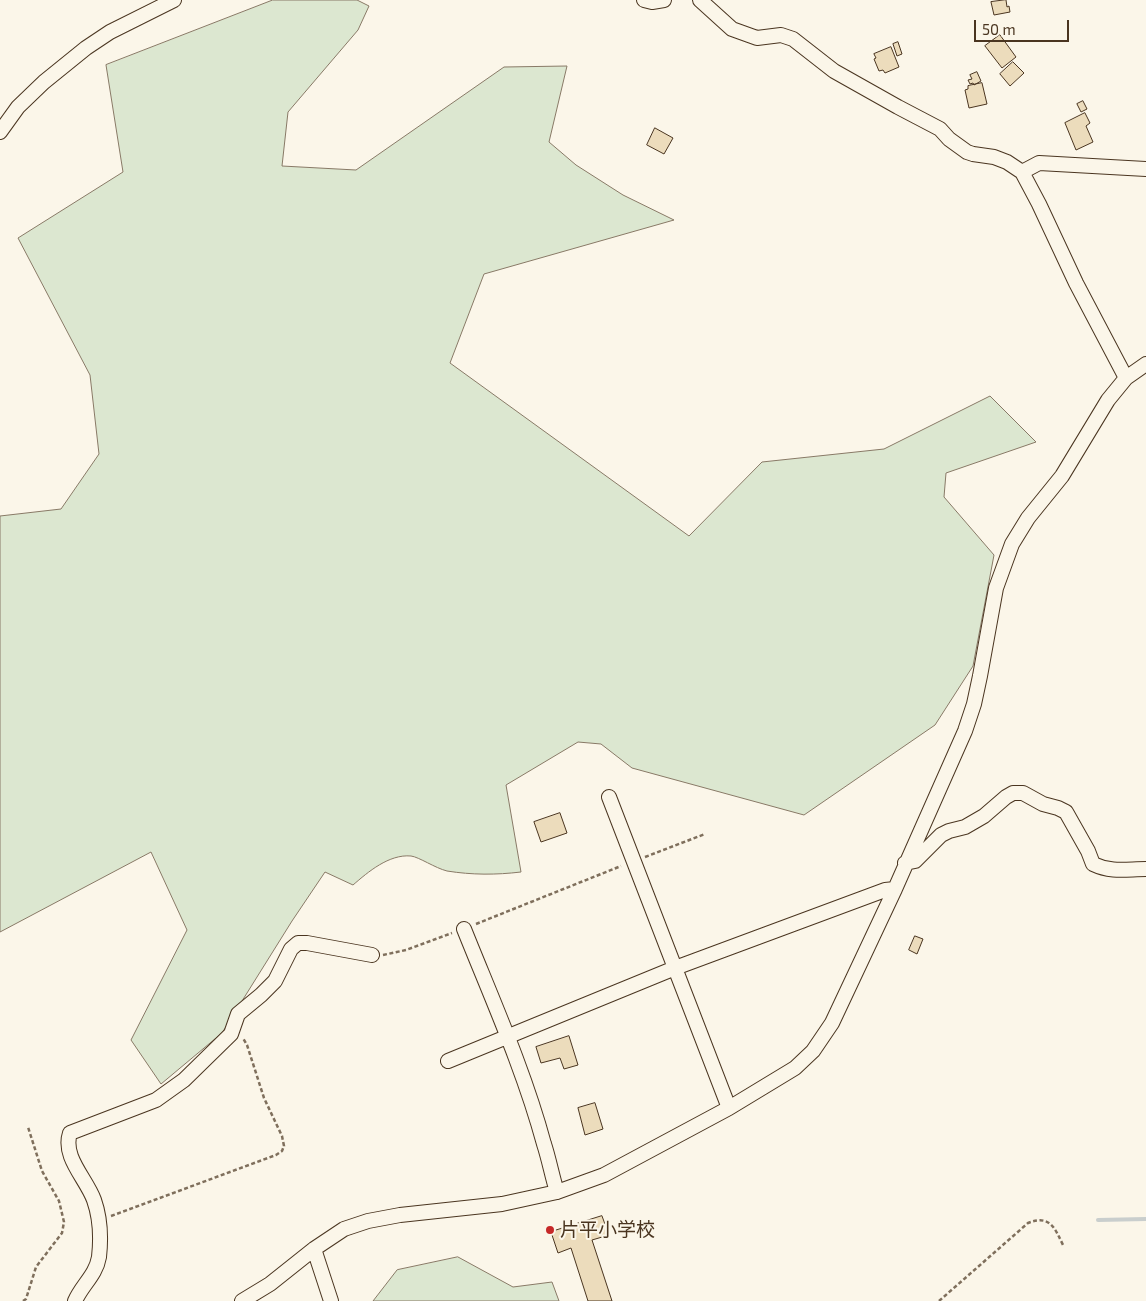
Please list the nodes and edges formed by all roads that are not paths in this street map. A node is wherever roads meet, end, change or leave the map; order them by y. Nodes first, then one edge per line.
1 (174, 0) edge
2 (644, 0) edge
3 (664, 0) edge
4 (700, 0) edge
5 (0, 132) edge
6 (1146, 169) edge
7 (1022, 172) junction
8 (1146, 364) edge
9 (1126, 378) junction
10 (609, 797) dead end
11 (905, 863) junction
12 (1146, 869) edge
13 (895, 889) junction
14 (464, 929) road end
15 (372, 955) road end
16 (675, 968) junction
17 (507, 1037) junction
18 (448, 1061) dead end
19 (728, 1108) junction
20 (557, 1192) junction
21 (314, 1249) junction
22 (75, 1301) edge
23 (242, 1301) edge
24 (331, 1301) edge

1 - 5 street
2 - 3 street
4 - 7 street
6 - 7 street
7 - 9 street
8 - 9 street
9 - 11 street
10 - 16 street
11 - 12 street
11 - 13 street
13 - 16 street
13 - 19 street
14 - 17 street
15 - 22 street
16 - 17 street
16 - 19 street
17 - 18 street
17 - 20 street
19 - 20 street
20 - 21 street
21 - 23 street
21 - 24 street

